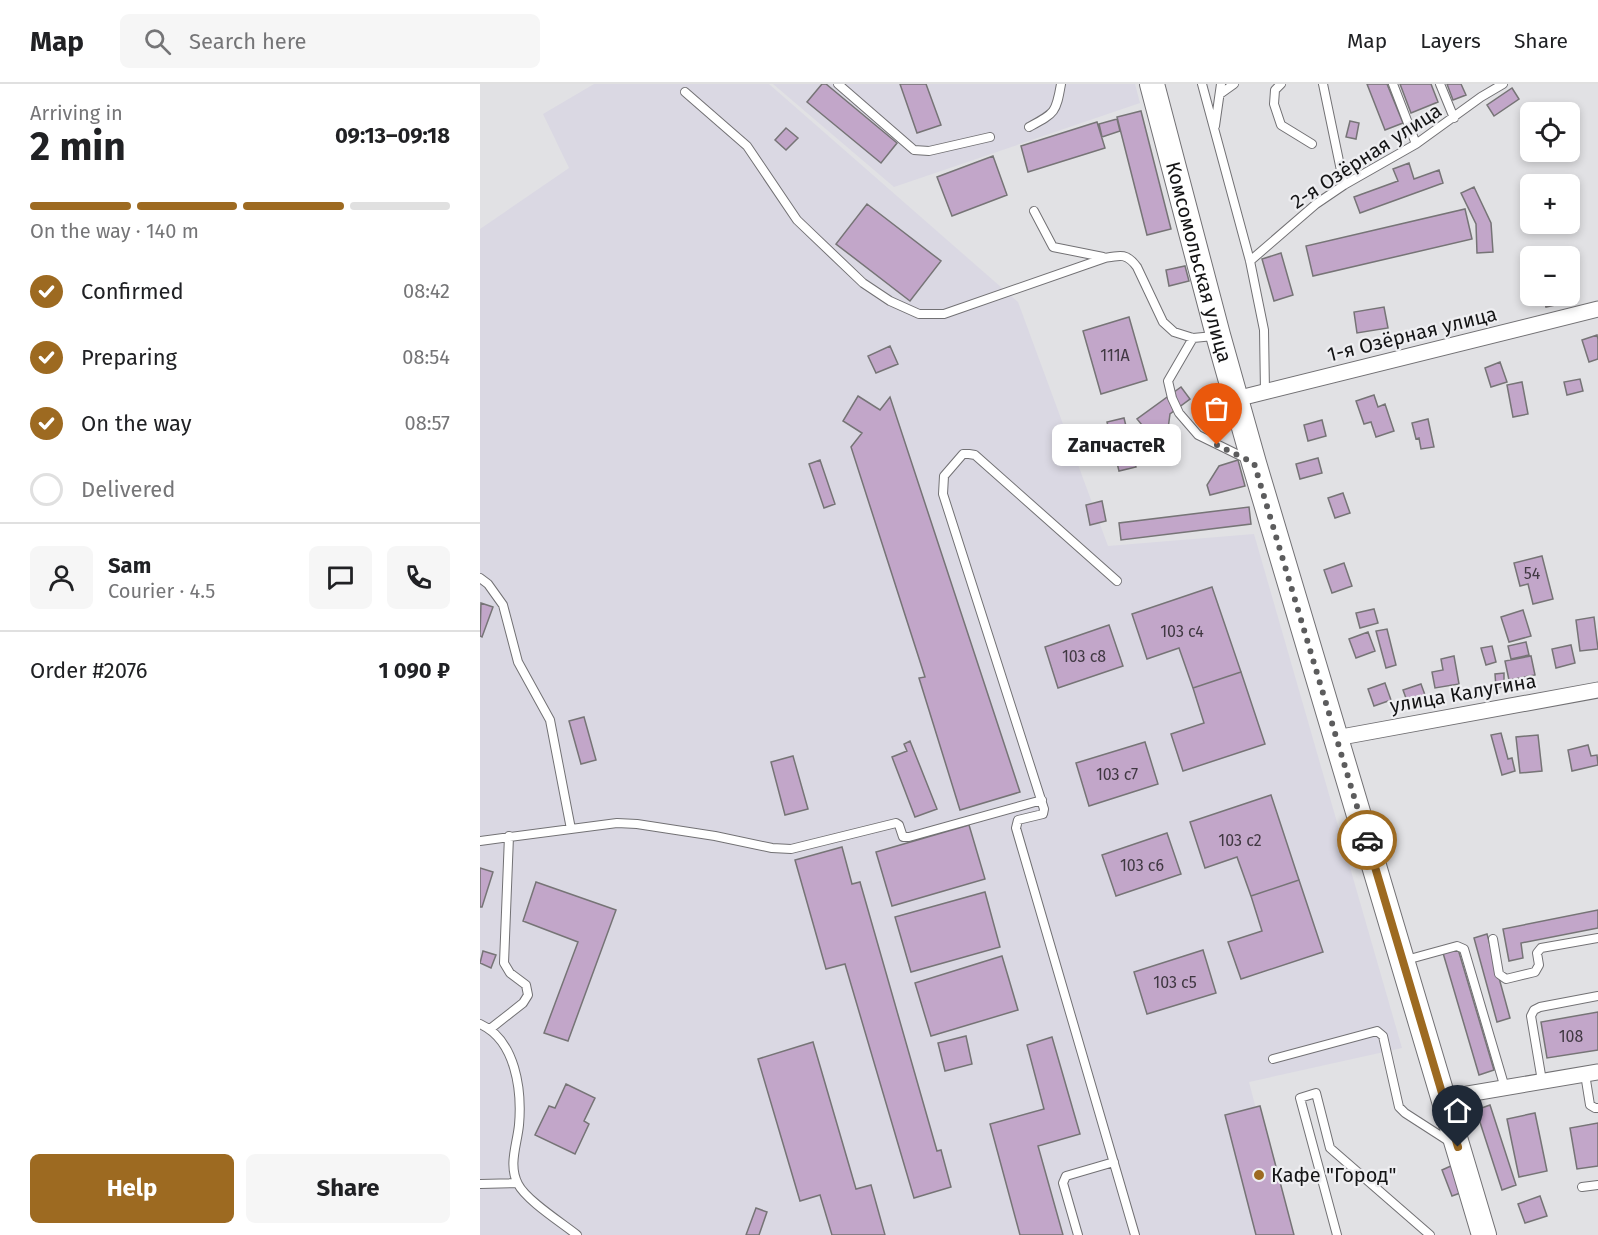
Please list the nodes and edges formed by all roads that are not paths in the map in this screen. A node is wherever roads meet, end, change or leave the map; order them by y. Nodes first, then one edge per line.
1 (838, 84) edge
2 (1061, 84) edge
3 (1152, 84) edge
4 (1202, 84) edge
5 (1221, 84) edge
6 (1234, 84) edge
7 (1281, 84) edge
8 (1323, 84) edge
9 (1393, 84) edge
10 (1440, 84) edge
11 (1503, 84) edge
12 (685, 93) dead end
13 (1220, 94) junction
14 (1454, 118) junction
15 (1029, 127) dead end
16 (1214, 130) junction
17 (990, 137) dead end
18 (1312, 144) dead end
19 (1416, 144) junction
20 (1344, 185) junction
21 (1034, 212) dead end
22 (1105, 258) junction
23 (1250, 261) junction
24 (1598, 309) edge
25 (1218, 335) junction
26 (1193, 338) junction
27 (1265, 392) junction
28 (1236, 399) junction
29 (1254, 463) junction
30 (480, 578) edge
31 (1117, 581) dead end
32 (1598, 690) edge
33 (1336, 738) junction
34 (1042, 800) junction
35 (571, 829) junction
36 (480, 835) edge
37 (509, 836) junction
38 (490, 839) junction
39 (480, 841) edge
40 (1598, 938) edge
41 (1493, 939) dead end
42 (1404, 960) junction
43 (1598, 996) edge
44 (480, 1024) edge
45 (489, 1029) junction
46 (1273, 1059) dead end
47 (1591, 1073) edge
48 (1542, 1081) junction
49 (1506, 1088) junction
50 (1444, 1098) junction
51 (1598, 1108) edge
52 (1458, 1147) junction
53 (1114, 1161) junction
54 (517, 1183) junction
55 (480, 1184) edge
56 (1598, 1185) edge
57 (1582, 1187) dead end
58 (577, 1235) edge
59 (1078, 1235) edge
60 (1135, 1235) edge
61 (1337, 1235) edge
62 (1430, 1235) edge
63 (1484, 1235) edge

1 - 17 lane
2 - 15 lane
3 - 25 main road, Комсомольская улица
4 - 16 lane
5 - 13 lane
6 - 13 lane
7 - 18 lane
8 - 20 lane
9 - 19 lane
10 - 14 lane
11 - 14 lane, 2-я Озёрная улица
12 - 22 lane
13 - 16 lane
14 - 19 lane, 2-я Озёрная улица
16 - 23 lane
19 - 20 lane, 2-я Озёрная улица
20 - 23 lane, 2-я Озёрная улица
21 - 22 lane
22 - 26 lane
23 - 27 lane
24 - 27 street, 1-я Озёрная улица
25 - 26 lane
25 - 28 main road, Комсомольская улица
26 - 29 lane
27 - 28 street, 1-я Озёрная улица
28 - 29 main road, Комсомольская улица
29 - 33 main road, Комсомольская улица
30 - 35 lane
31 - 34 lane
32 - 33 street, улица Калугина
33 - 42 main road, Комсомольская улица
34 - 35 lane
34 - 53 lane
35 - 37 lane
36 - 38 lane
37 - 38 lane
37 - 45 lane
38 - 39 lane
40 - 41 lane
42 - 49 lane
42 - 50 main road, Комсомольская улица
43 - 48 lane
44 - 45 lane
45 - 54 lane
46 - 52 lane
47 - 48 street
47 - 51 lane
48 - 49 street
49 - 50 street
50 - 52 main road, Комсомольская улица
52 - 63 main road, Комсомольская улица
53 - 59 lane
53 - 60 lane
54 - 55 lane
54 - 58 lane
56 - 57 lane
61 - 62 lane

